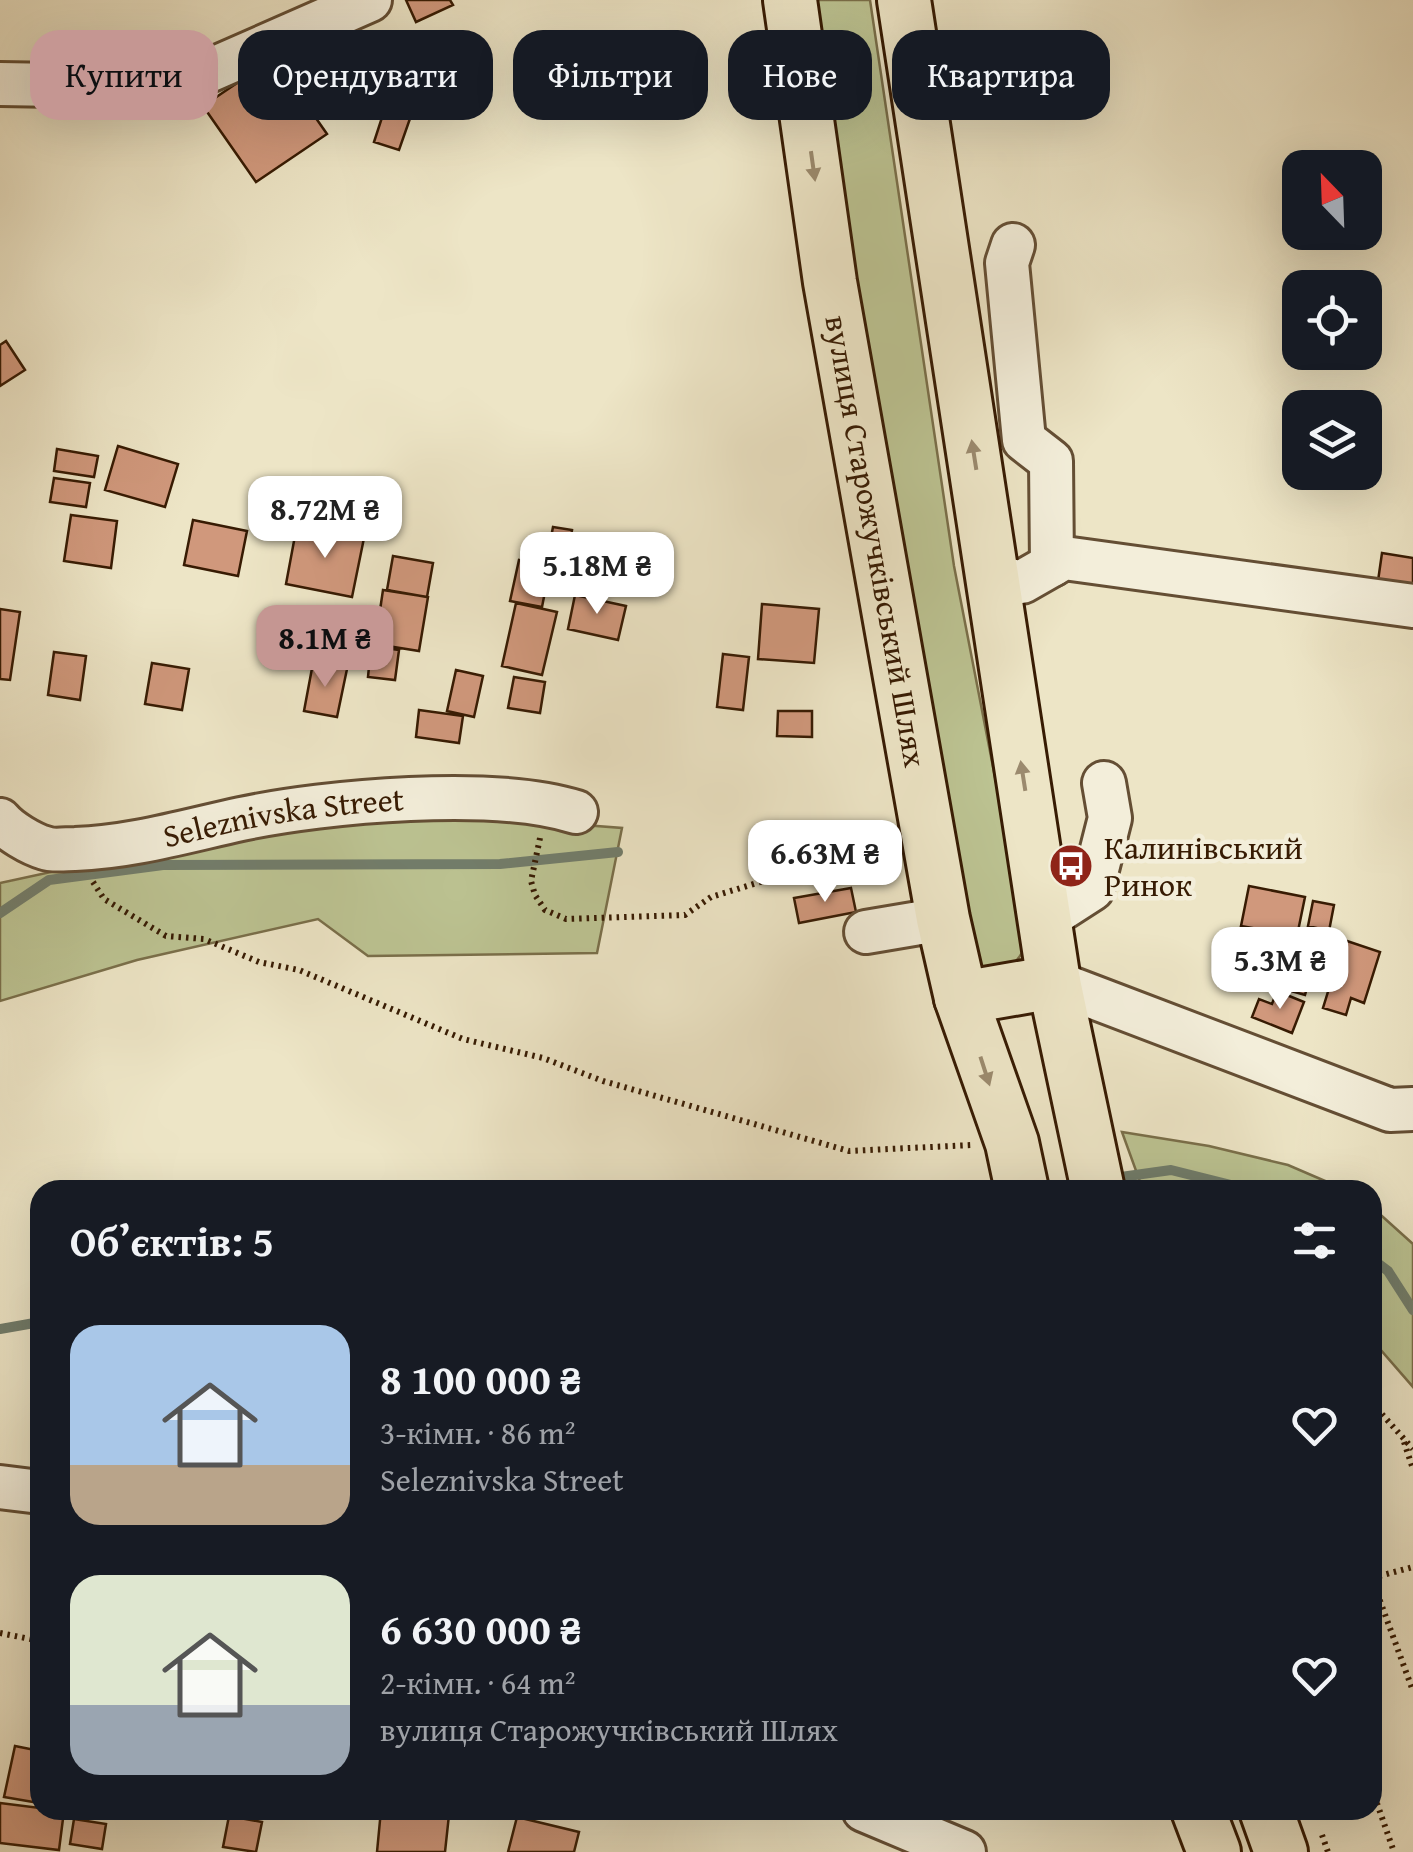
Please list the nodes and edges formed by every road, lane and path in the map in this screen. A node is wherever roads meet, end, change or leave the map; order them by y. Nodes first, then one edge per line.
1 (370, 0) edge
2 (790, 0) edge
3 (904, 0) edge
4 (0, 84) edge
5 (1013, 245) dead end
6 (1052, 565) junction
7 (995, 578) junction
8 (1413, 606) edge
9 (1104, 784) dead end
10 (0, 820) edge
11 (558, 824) joint
12 (102, 893) dead end
13 (939, 896) junction
14 (1047, 918) junction
15 (866, 932) dead end
16 (1054, 982) junction
17 (961, 998) junction
18 (1413, 1109) edge
19 (1017, 1167) edge
20 (1096, 1180) edge
21 (1382, 1414) edge
22 (1402, 1435) junction
23 (1413, 1449) edge
24 (1413, 1469) edge
25 (0, 1487) edge
26 (30, 1491) edge
27 (1413, 1567) edge
28 (1382, 1576) edge
29 (1382, 1606) edge
30 (0, 1632) edge
31 (30, 1639) edge
32 (1413, 1690) edge
33 (1382, 1818) edge
34 (888, 1820) edge
35 (1202, 1820) edge
36 (1270, 1820) edge
37 (964, 1852) edge
38 (1214, 1852) edge
39 (1281, 1852) edge
40 (1394, 1852) edge

1 - 4 street
2 -> 13 main road, вулиця Старожучківський Шлях
7 -> 3 main road
5 - 6 street
6 - 7 street
6 - 8 street
14 -> 7 main road
9 - 14 street
10 - 11 street, Seleznivska Street
11 - 13 path
12 - 19 path
13 - 15 street
13 - 17 main road, вулиця Старожучківський Шлях
14 - 16 main road
16 - 17 main road
16 - 18 street
16 - 20 main road
17 -> 19 main road, вулиця Старожучківський Шлях
21 - 22 path
22 - 23 path
22 - 24 path
25 - 26 street
27 - 28 path
29 - 32 path
30 - 31 path
33 - 40 path
34 - 37 street
35 - 38 main road
36 - 39 main road

